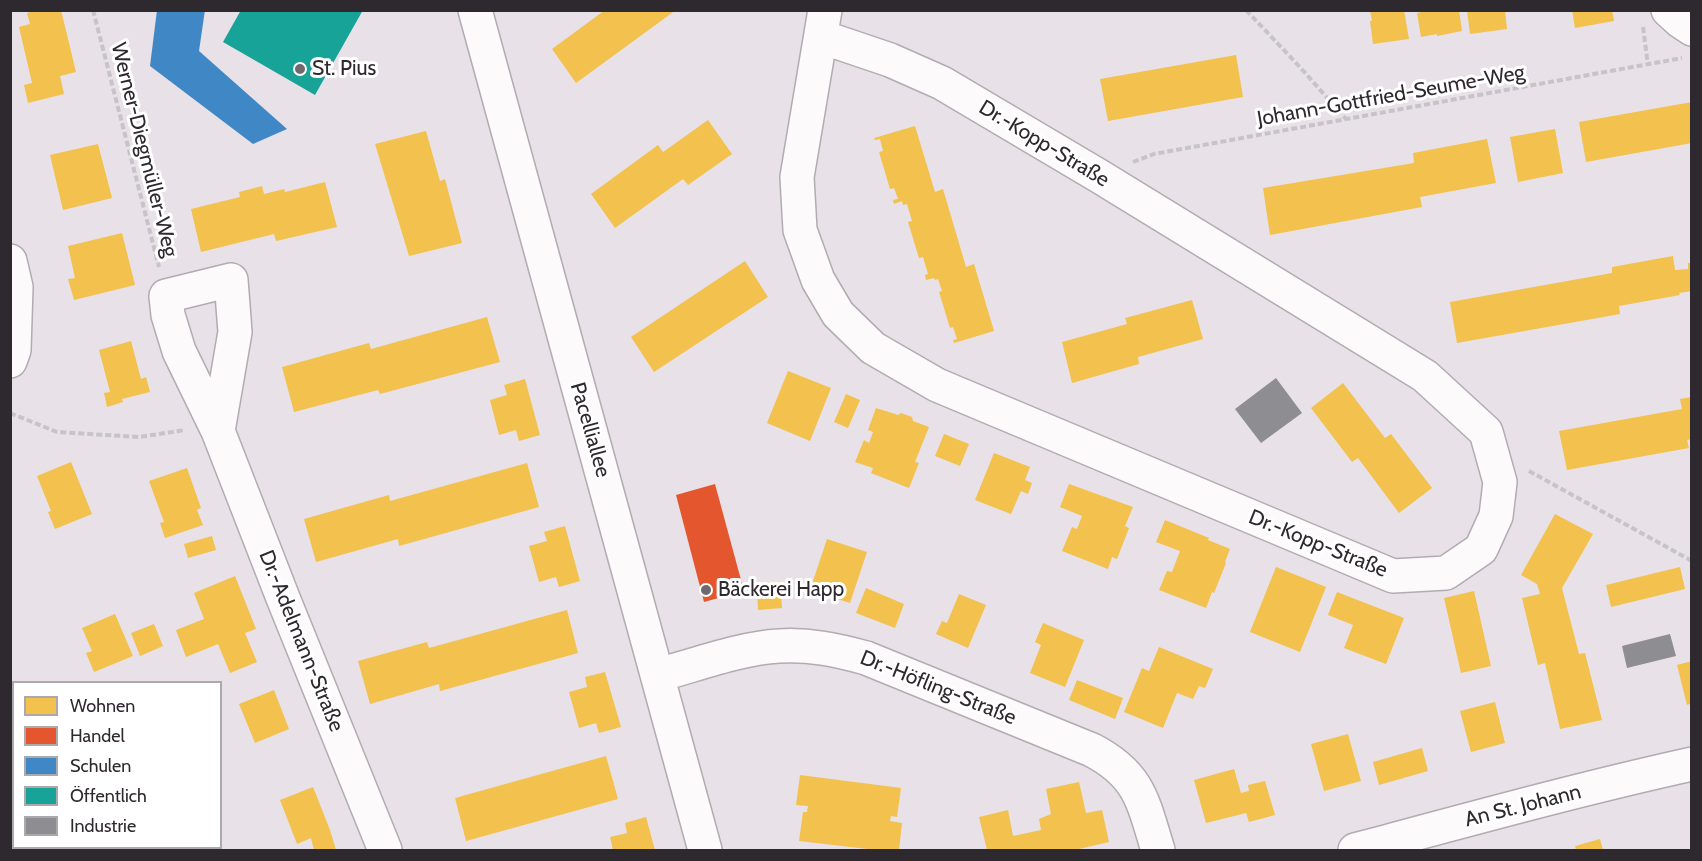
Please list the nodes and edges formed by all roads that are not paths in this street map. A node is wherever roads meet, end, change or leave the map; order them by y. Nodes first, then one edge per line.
1 (475, 10) edge
2 (1655, 16) edge
3 (823, 24) edge
4 (1692, 29) edge
5 (10, 261) edge
6 (10, 361) edge
7 (218, 431) junction
8 (658, 675) junction
9 (1692, 764) edge
10 (385, 850) edge
11 (705, 850) edge
12 (1158, 850) edge
13 (1355, 850) edge

1 - 8 street, Pacelliallee
2 - 4 street
3 - 3 street, Dr.-Kopp-Straße
5 - 6 street
7 - 7 street, Dr.-Adelmann-Straße
7 - 10 street, Dr.-Adelmann-Straße
8 - 11 street, Pacelliallee
8 - 12 street, Dr.-Höfling-Straße
9 - 13 street, An St. Johann

